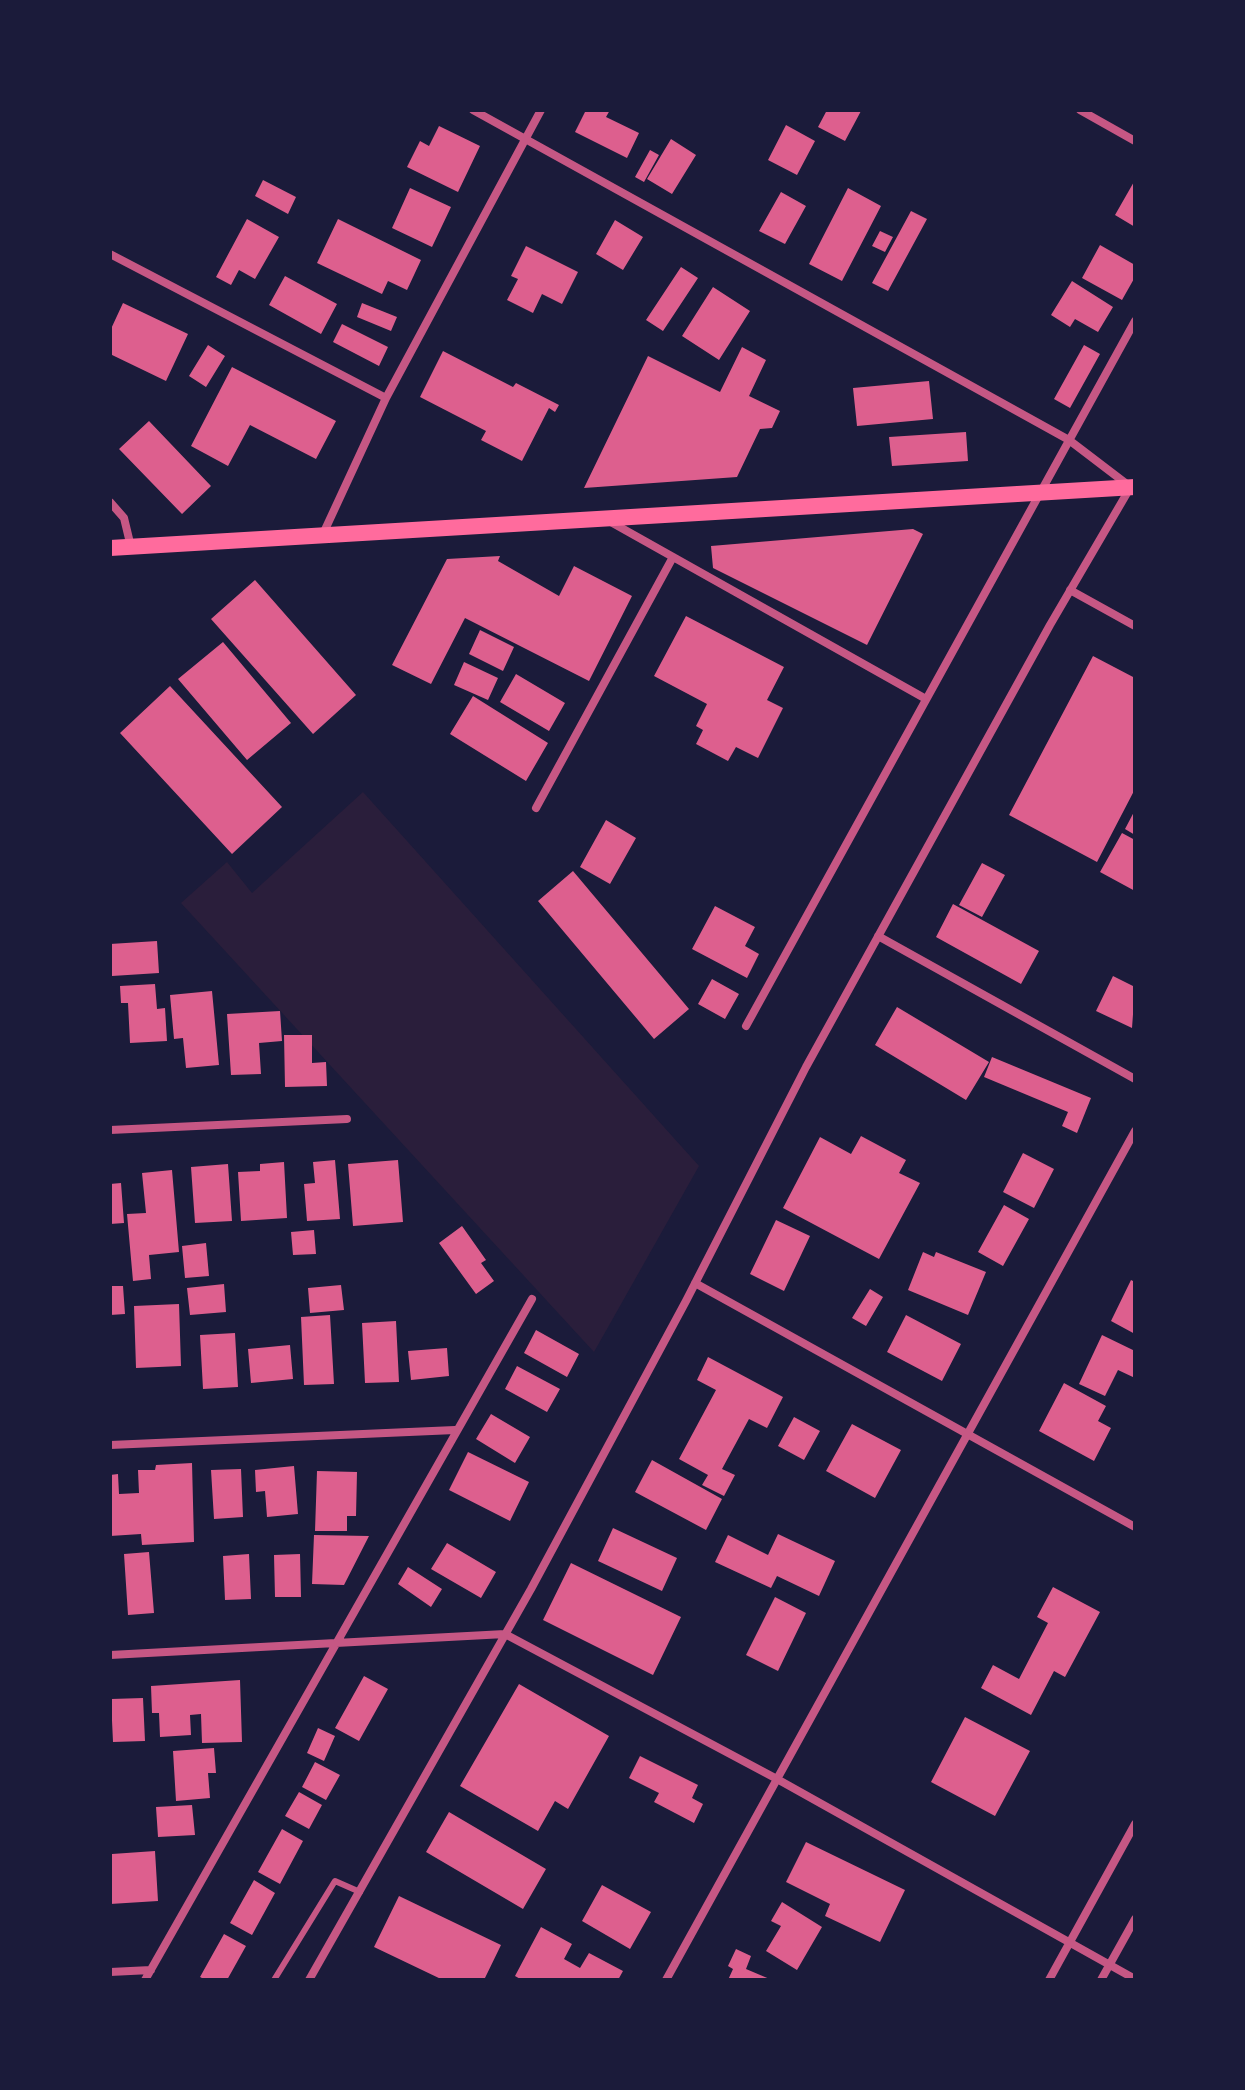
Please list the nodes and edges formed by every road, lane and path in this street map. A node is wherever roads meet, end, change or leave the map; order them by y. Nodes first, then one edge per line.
1 (473, 110) edge
2 (541, 110) edge
3 (1080, 110) edge
4 (526, 138) junction
5 (1135, 141) edge
6 (110, 254) edge
7 (1135, 321) edge
8 (386, 398) junction
9 (1069, 440) junction
10 (1134, 484) edge
11 (1041, 491) junction
12 (110, 502) edge
13 (605, 519) junction
14 (323, 534) junction
15 (131, 547) junction
16 (110, 548) edge
17 (673, 557) junction
18 (1070, 590) junction
19 (1135, 626) edge
20 (926, 699) junction
21 (536, 808) dead end
22 (878, 936) junction
23 (746, 1026) dead end
24 (1135, 1079) edge
25 (347, 1119) dead end
26 (110, 1130) edge
27 (1135, 1131) edge
28 (695, 1283) junction
29 (532, 1299) dead end
30 (455, 1430) junction
31 (967, 1434) junction
32 (110, 1445) edge
33 (1135, 1527) edge
34 (505, 1634) junction
35 (337, 1643) junction
36 (110, 1655) edge
37 (777, 1779) junction
38 (1135, 1824) edge
39 (361, 1893) junction
40 (1135, 1919) edge
41 (1070, 1942) junction
42 (1110, 1965) junction
43 (151, 1970) junction
44 (110, 1972) edge
45 (1135, 1979) edge
46 (145, 1980) edge
47 (274, 1980) edge
48 (309, 1980) edge
49 (666, 1980) edge
50 (1049, 1980) edge
51 (1101, 1980) edge

1 - 4 street
2 - 4 street
3 - 5 street
4 - 8 street
4 - 9 street
6 - 8 street
7 - 9 street
8 - 14 street
9 - 10 street
9 - 11 street
10 - 11 main road
10 - 18 street
11 - 13 main road
11 - 20 street
12 - 15 street
13 - 14 main road
13 - 17 street
14 - 15 main road
15 - 16 main road
17 - 20 street
17 - 21 street
18 - 19 street
18 - 22 street
20 - 23 street
22 - 24 street
22 - 28 street
25 - 26 street
27 - 31 street
28 - 31 street
28 - 34 street
29 - 30 street
30 - 32 street
30 - 35 street
31 - 33 street
31 - 37 street
34 - 35 street
34 - 37 street
34 - 39 street
35 - 36 street
35 - 43 street
37 - 41 street
37 - 49 street
38 - 41 street
39 - 47 lane
39 - 48 street
40 - 42 street
41 - 42 street
41 - 50 street
42 - 45 street
42 - 51 street
43 - 44 street
43 - 46 street

